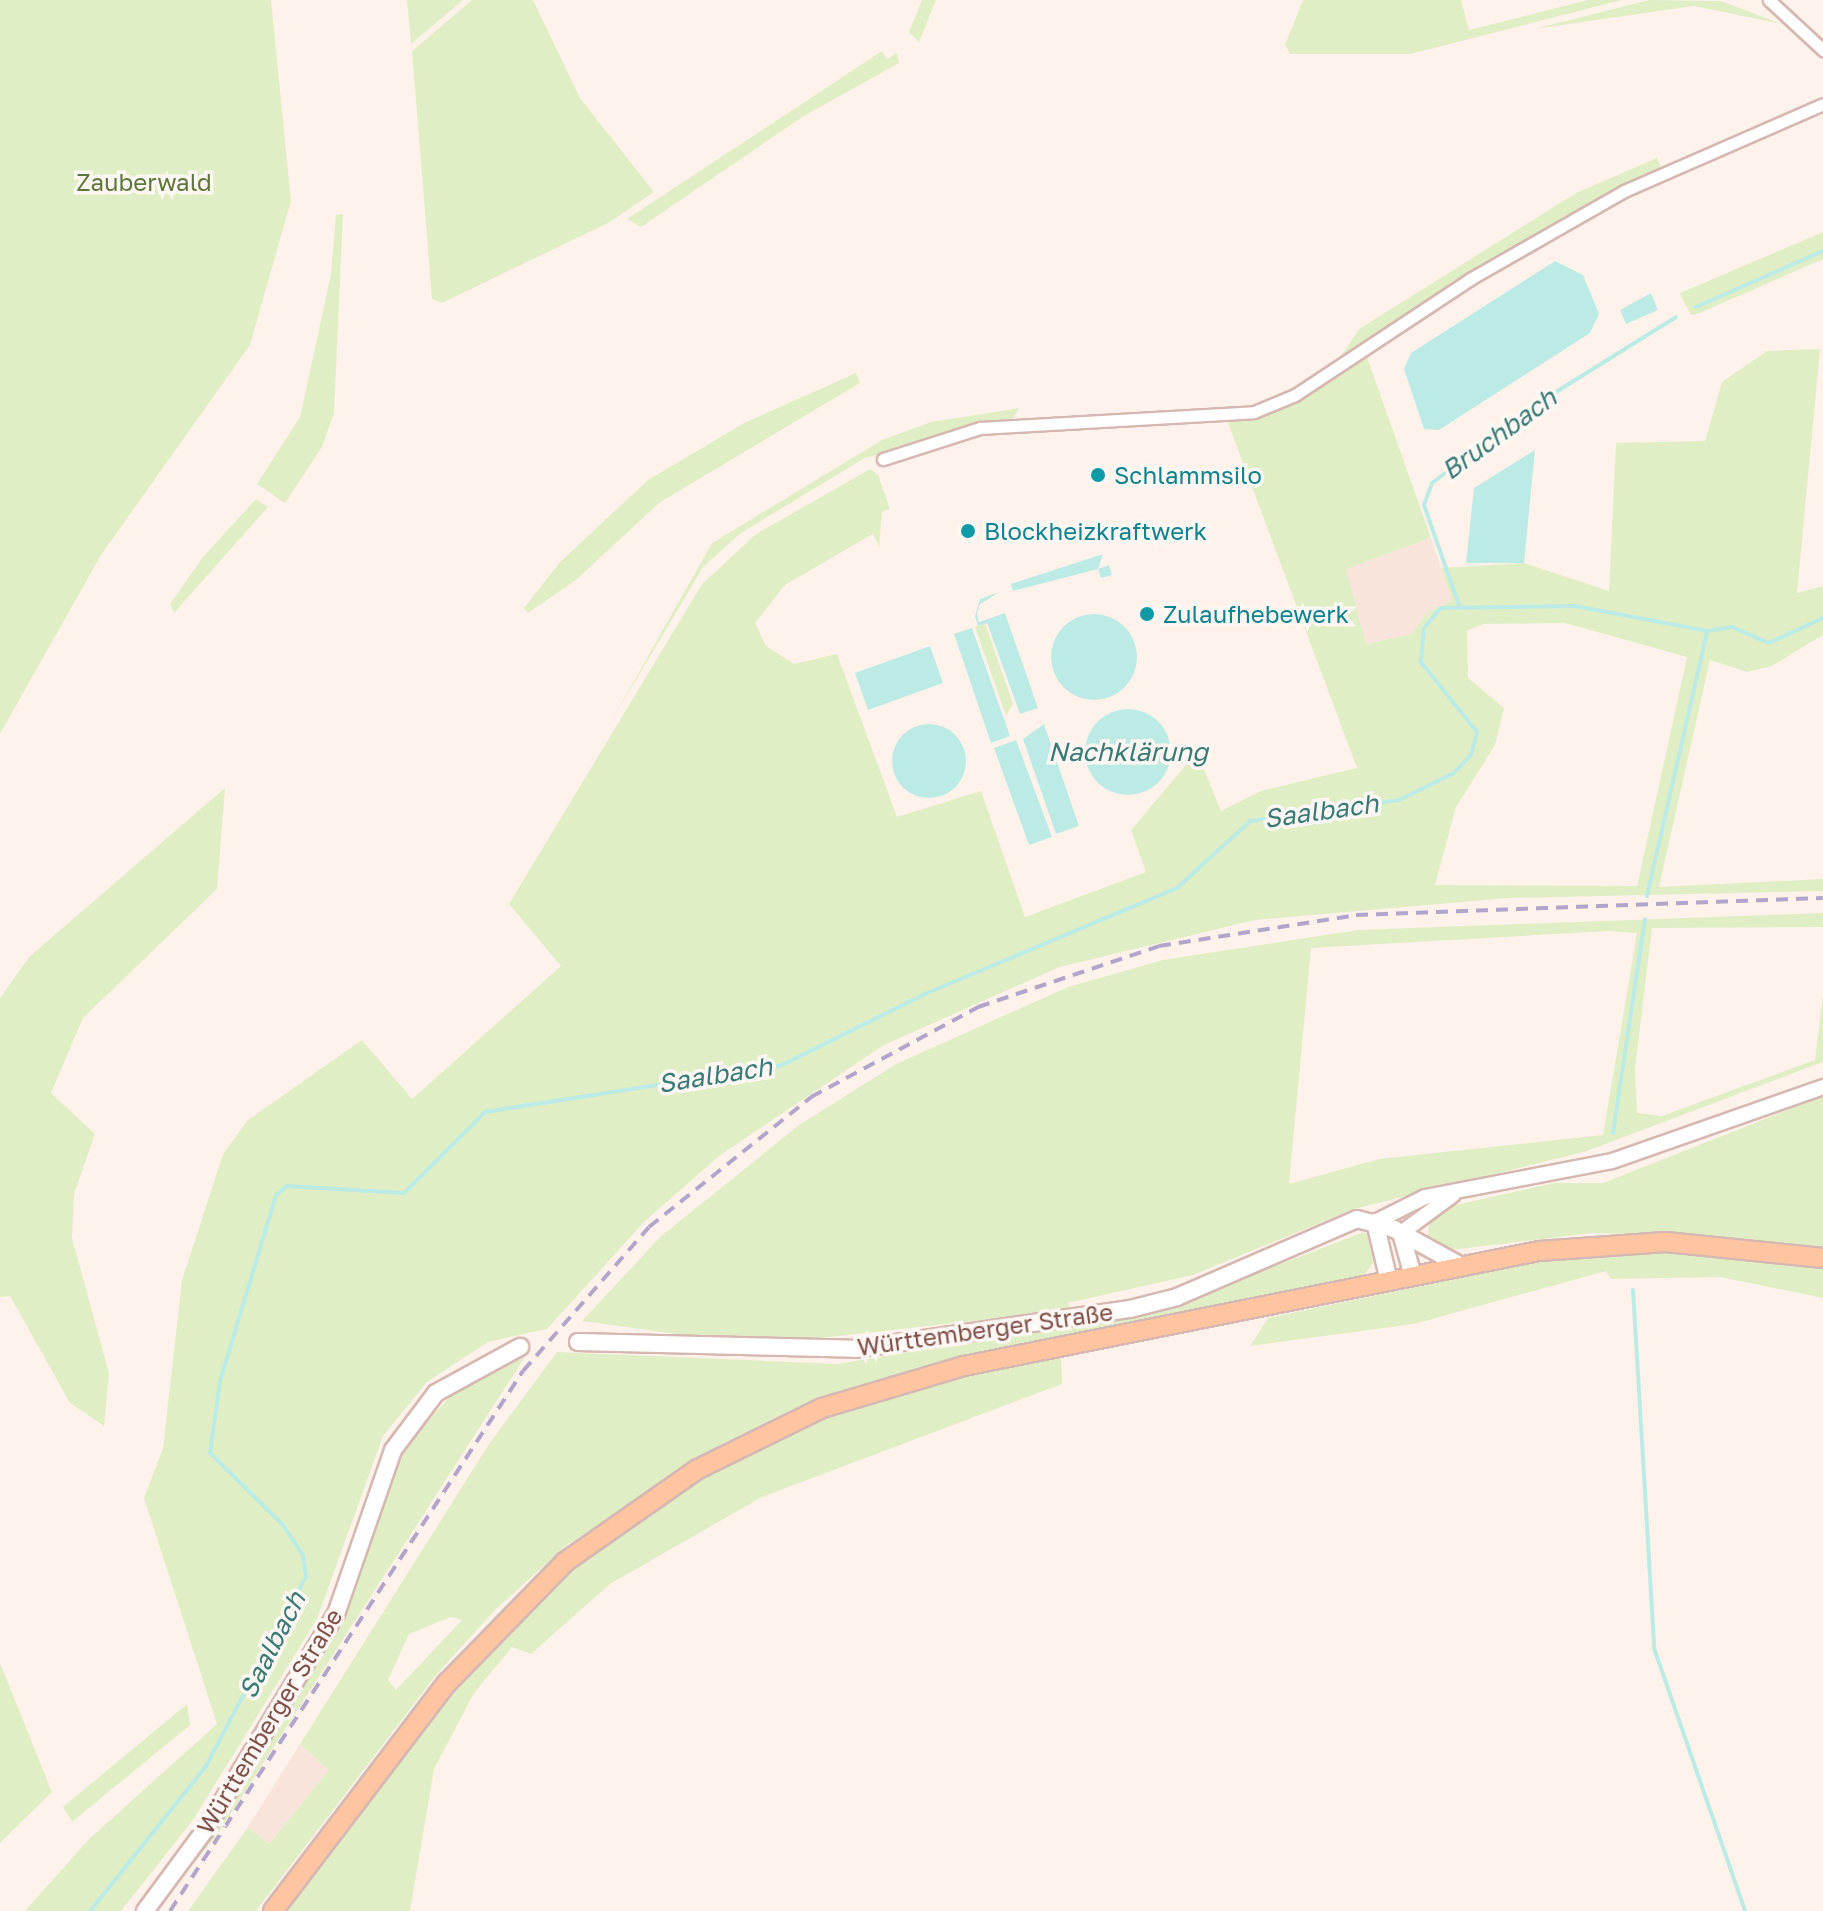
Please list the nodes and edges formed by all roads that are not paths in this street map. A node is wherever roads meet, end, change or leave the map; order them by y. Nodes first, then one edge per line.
1 (1769, 0) edge
2 (1823, 50) edge
3 (1823, 104) edge
4 (883, 459) dead end
5 (1823, 1087) edge
6 (1464, 1189) junction
7 (1375, 1222) junction
8 (1401, 1233) junction
9 (1823, 1258) edge
10 (1463, 1267) junction
11 (1413, 1276) junction
12 (1389, 1281) junction
13 (578, 1342) dead end
14 (520, 1347) dead end
15 (145, 1911) edge
16 (273, 1911) edge

1 - 2 street
3 - 4 street
5 - 6 street
6 - 7 street
6 - 8 street
7 - 8 main road
7 - 12 main road
7 - 13 main road, Württemberger Straße
8 - 10 main road
8 - 11 main road
9 - 10 main road
10 - 11 main road
11 - 12 main road
12 - 16 main road
14 - 15 main road, Württemberger Straße

